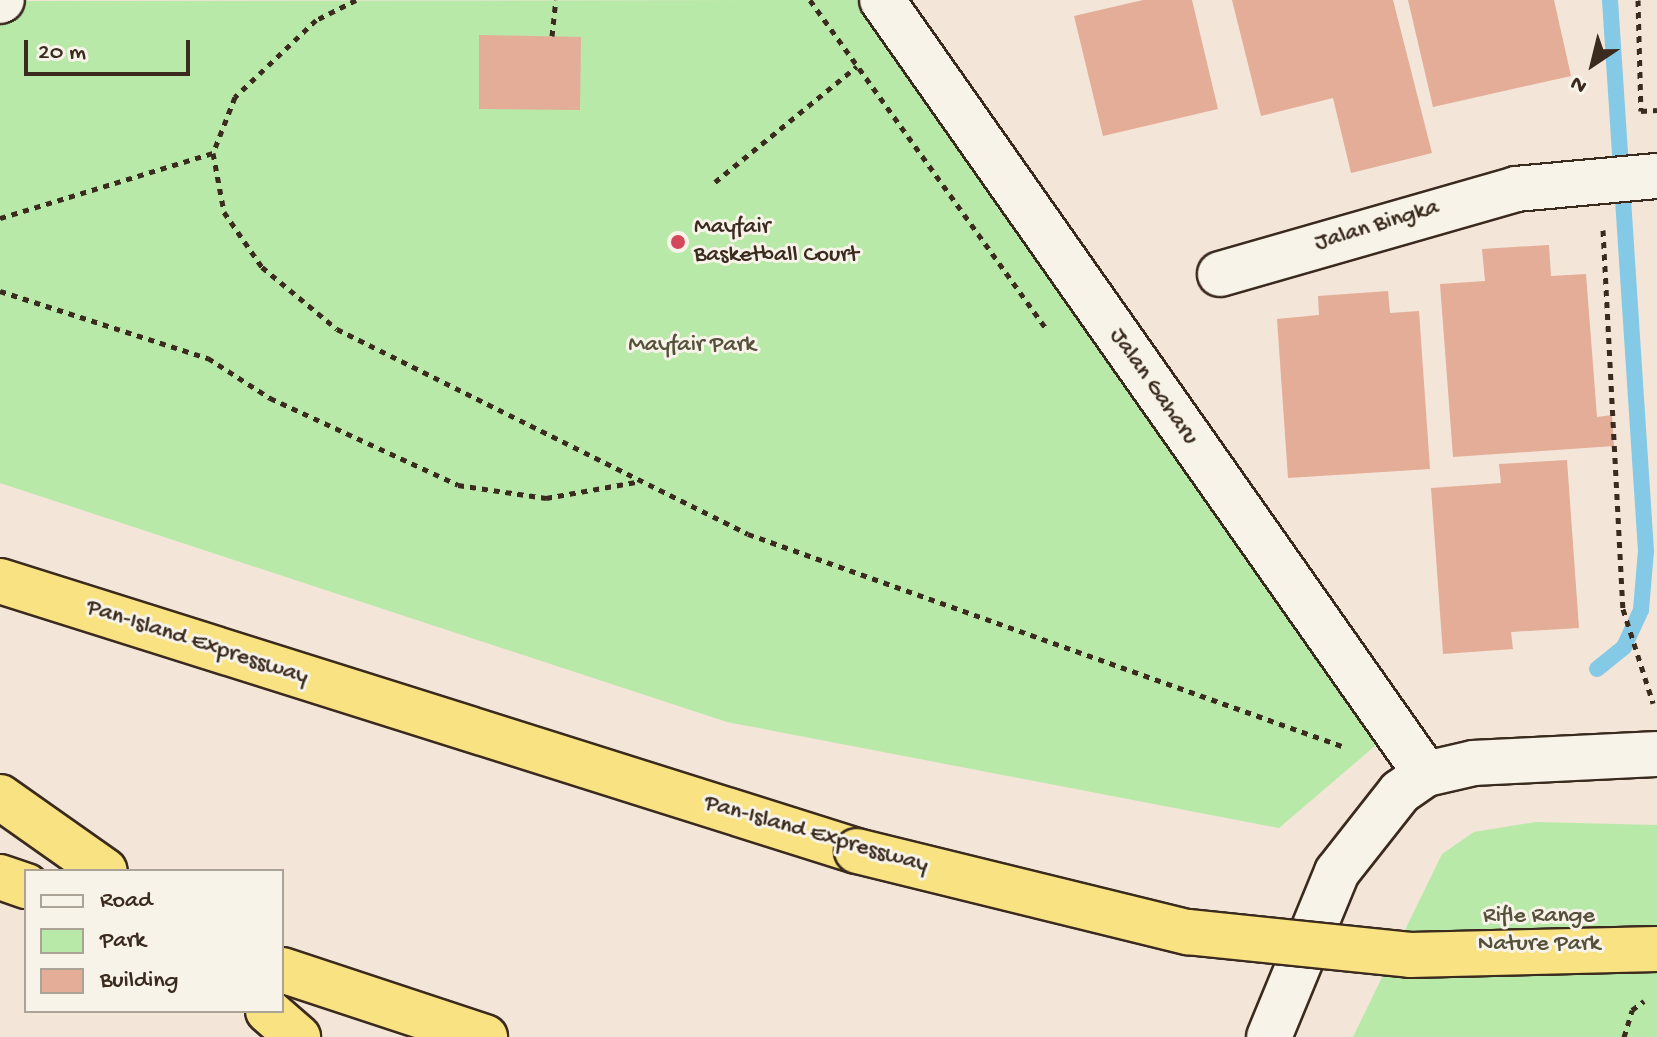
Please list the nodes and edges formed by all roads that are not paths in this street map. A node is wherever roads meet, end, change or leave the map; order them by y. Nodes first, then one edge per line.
1 (882, 0) edge
2 (1657, 176) edge
3 (1220, 274) dead end
4 (0, 581) edge
5 (1657, 754) edge
6 (1426, 774) junction
7 (0, 797) edge
8 (102, 869) edge
9 (0, 877) edge
10 (24, 885) edge
11 (1657, 949) edge
12 (284, 971) edge
13 (270, 1013) edge
14 (298, 1037) edge
15 (485, 1037) edge
16 (1269, 1037) edge

1 - 6 street, Jalan Gaharu
2 - 3 street, Jalan Bingka
4 - 11 highway, Pan-Island Expressway, bridge
5 - 6 street
6 - 16 street
7 - 8 highway
9 - 10 highway
12 - 15 highway
13 - 14 highway

